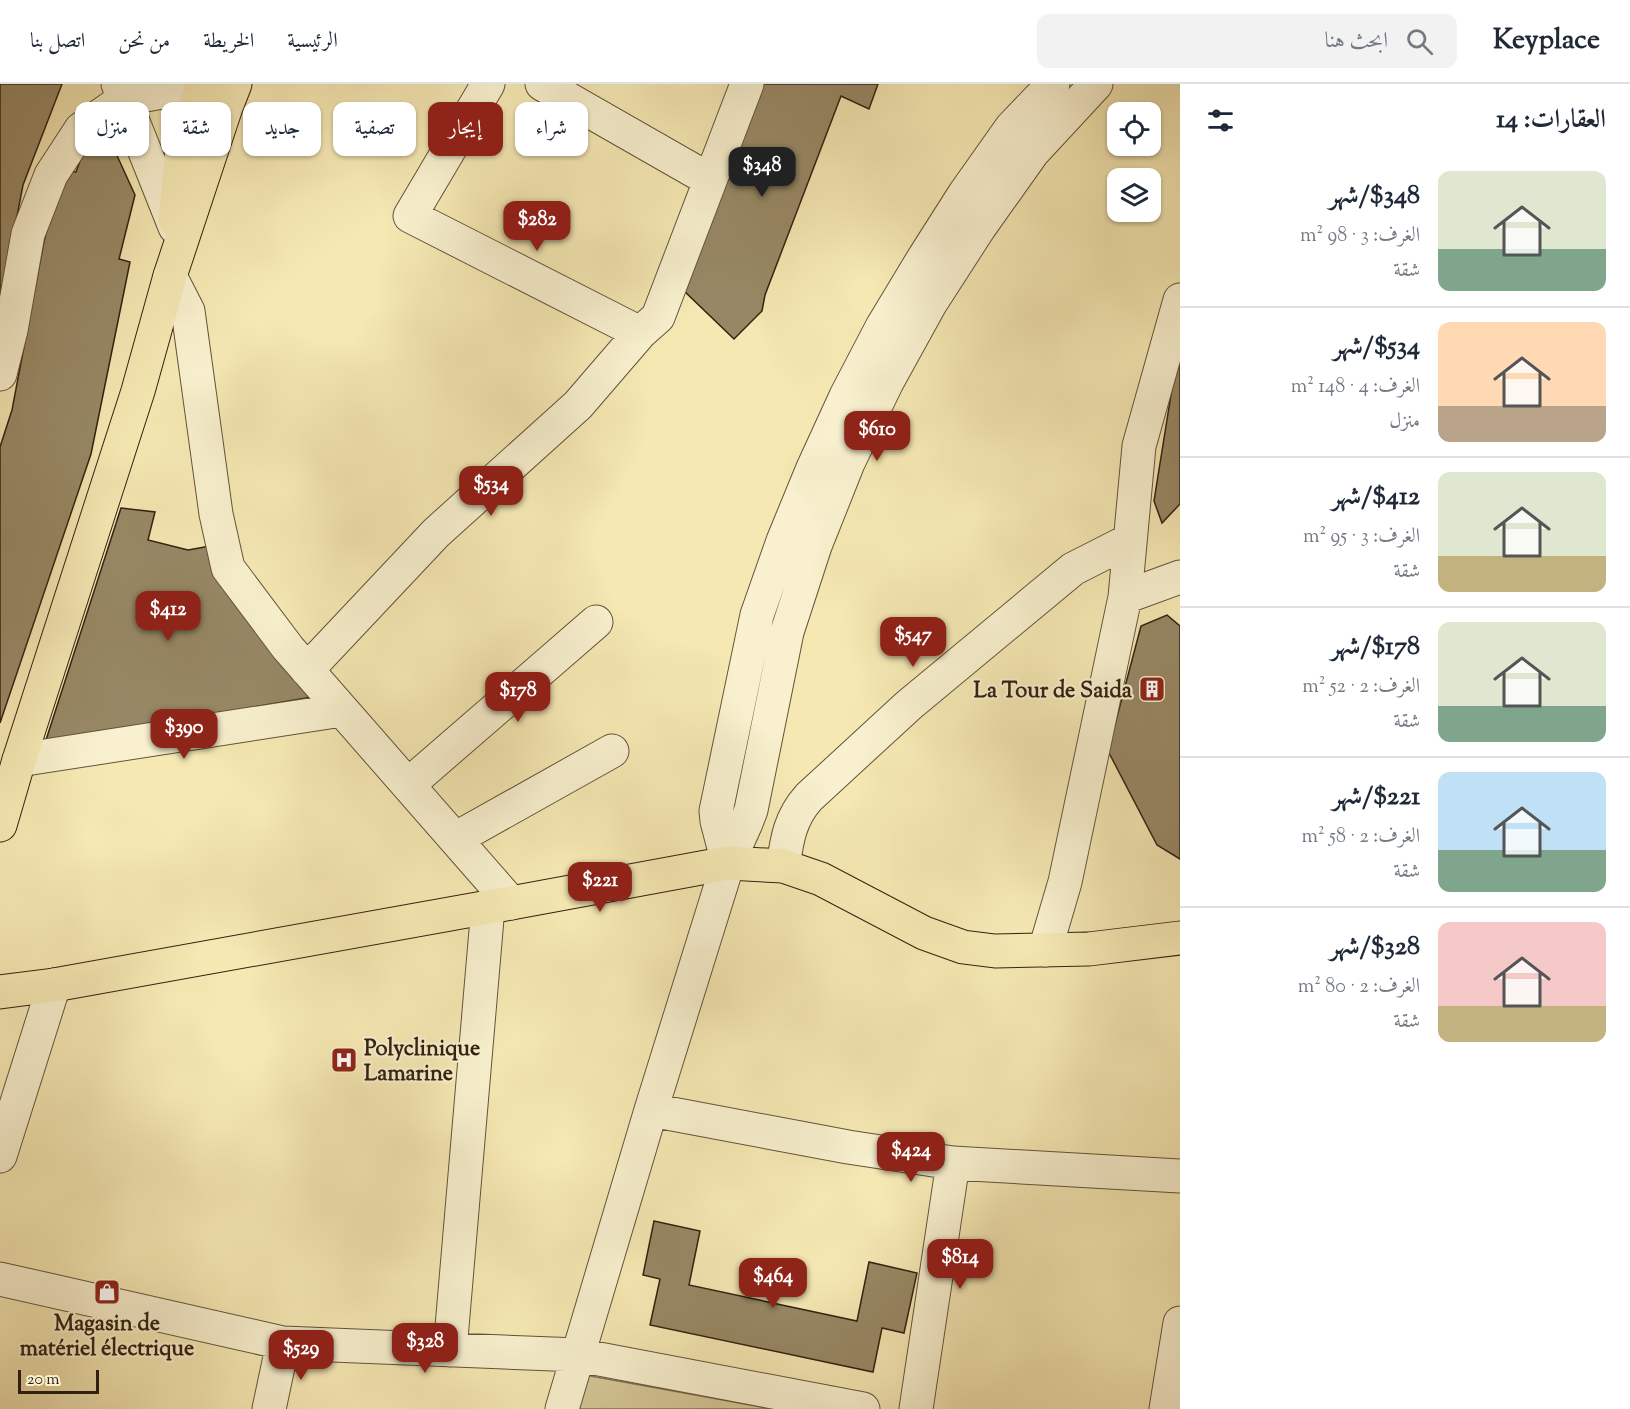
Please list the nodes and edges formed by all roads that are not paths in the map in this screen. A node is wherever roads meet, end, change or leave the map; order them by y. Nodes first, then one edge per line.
1 (188, 84) edge
2 (202, 84) edge
3 (234, 84) edge
4 (488, 84) edge
5 (542, 84) edge
6 (747, 84) edge
7 (1053, 84) edge
8 (1096, 84) edge
9 (121, 91) edge
10 (710, 180) junction
11 (175, 226) junction
12 (170, 276) junction
13 (1180, 300) edge
14 (640, 333) junction
15 (0, 374) edge
16 (1130, 540) junction
17 (1180, 577) edge
18 (1125, 597) junction
19 (596, 622) dead end
20 (307, 670) junction
21 (342, 710) junction
22 (612, 751) dead end
23 (19, 760) junction
24 (408, 785) junction
25 (0, 825) edge
26 (455, 839) junction
27 (728, 863) junction
28 (783, 866) junction
29 (500, 905) junction
30 (1180, 938) edge
31 (1045, 950) junction
32 (54, 985) junction
33 (0, 992) edge
34 (651, 1110) junction
35 (0, 1156) edge
36 (953, 1163) junction
37 (1180, 1176) edge
38 (0, 1279) edge
39 (1180, 1323) edge
40 (283, 1343) junction
41 (450, 1350) junction
42 (578, 1355) junction
43 (269, 1409) edge
44 (562, 1409) edge
45 (863, 1409) edge
46 (916, 1409) edge
47 (1166, 1409) edge

1 - 9 street
2 - 11 main road
3 - 12 main road
4 - 14 street
5 - 10 street
6 - 10 street
7 - 27 street
8 - 27 street
9 - 11 street
9 - 15 street
10 - 14 street
11 - 12 main road
12 - 20 street
12 - 23 main road
13 - 16 street
14 - 20 street
16 - 18 street
16 - 28 street
17 - 18 street
18 - 31 street
19 - 24 street
20 - 21 street
21 - 23 street
21 - 24 street
22 - 26 street
23 - 25 main road
24 - 26 street
26 - 29 street
27 - 28 main road
27 - 29 main road
27 - 34 street
28 - 31 main road
29 - 32 main road
29 - 41 street
30 - 31 main road
32 - 33 main road
32 - 35 street
34 - 36 street
34 - 42 street
36 - 37 street
36 - 46 street
38 - 40 street
39 - 47 street
40 - 41 street
40 - 43 street
41 - 42 street
42 - 44 street
42 - 45 street

